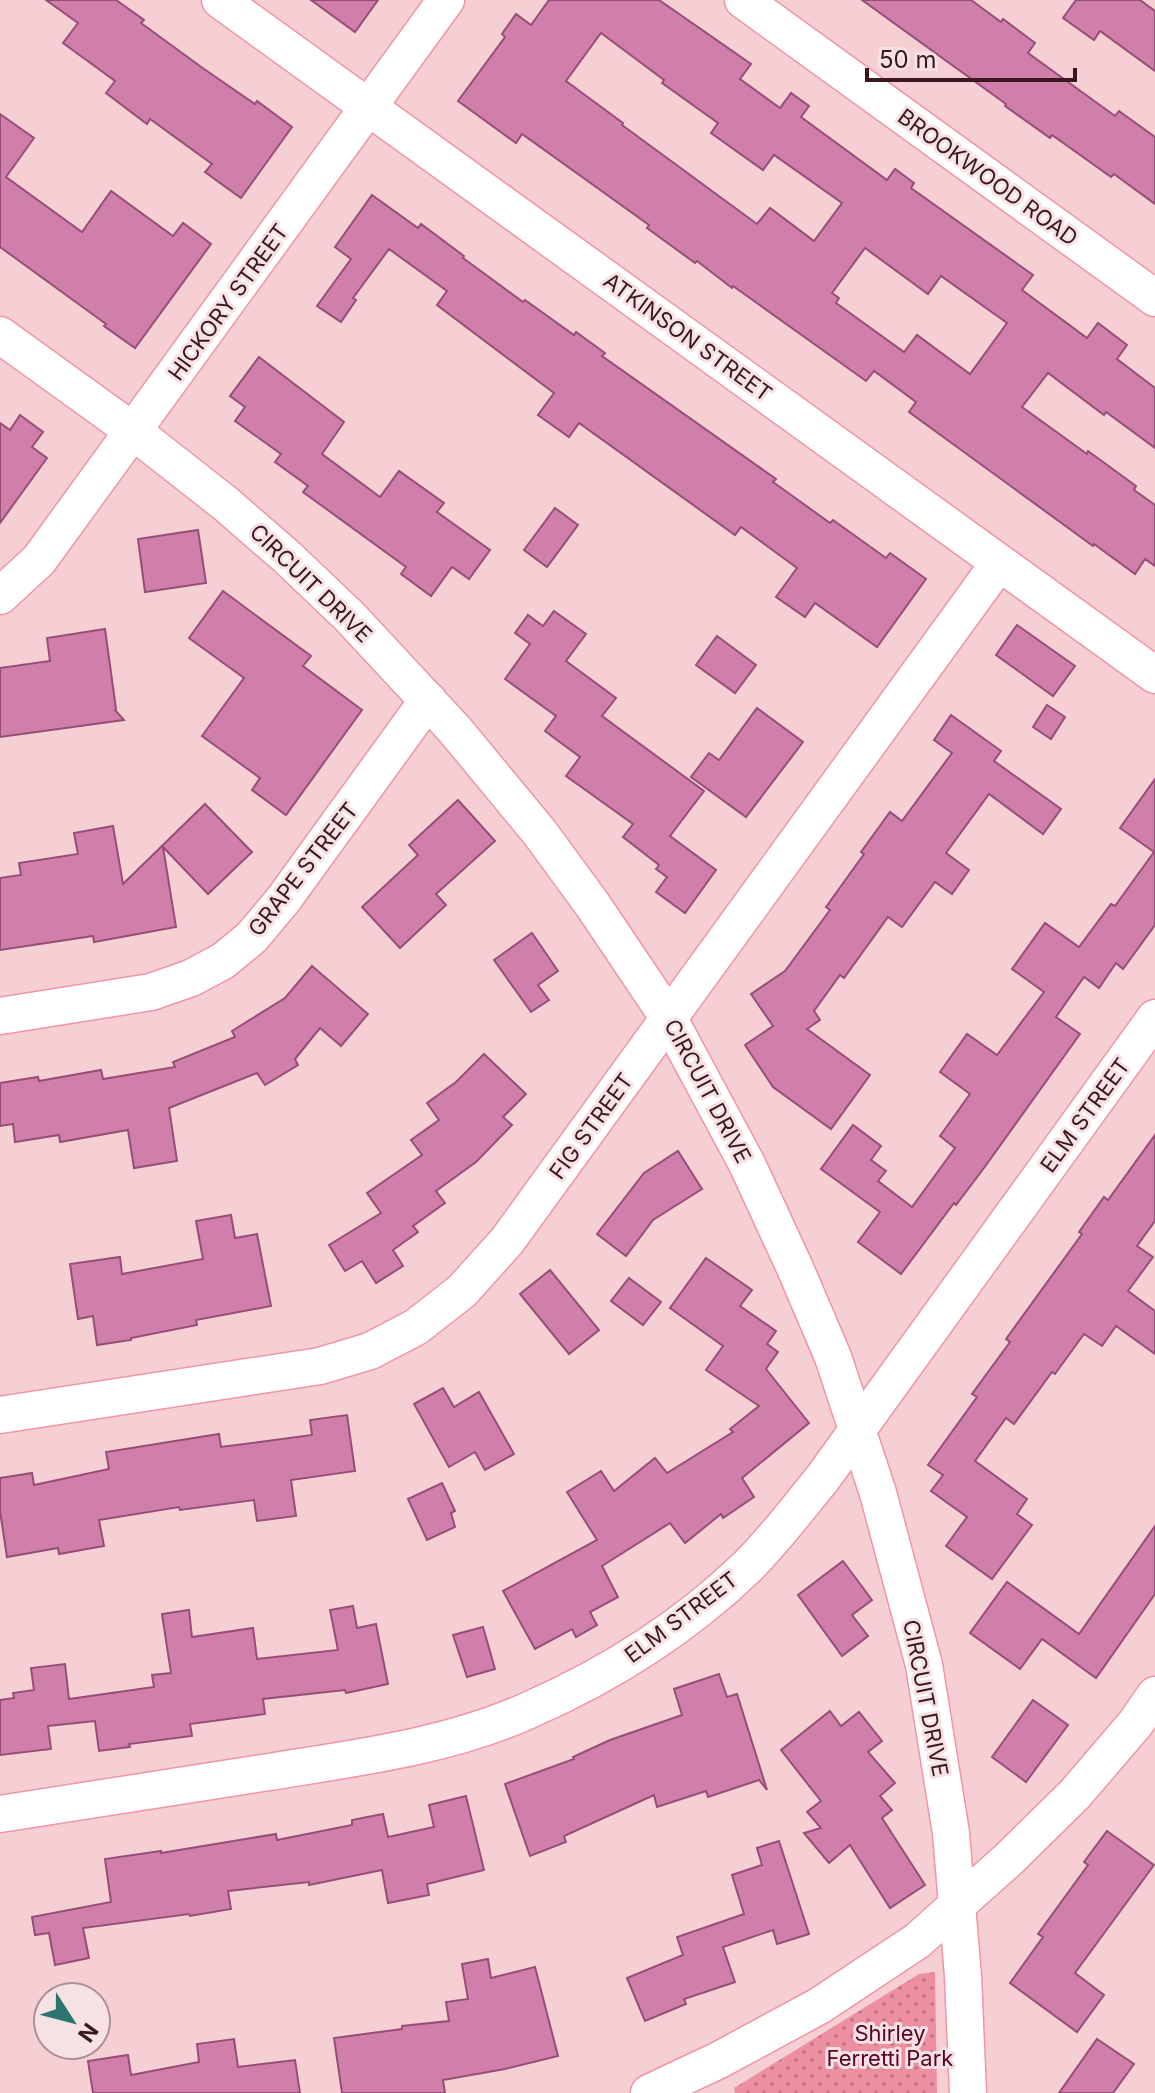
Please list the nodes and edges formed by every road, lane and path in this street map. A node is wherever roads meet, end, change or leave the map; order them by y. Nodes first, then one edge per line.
1 (220, 0) edge
2 (446, 0) edge
3 (743, 0) edge
4 (369, 107) junction
5 (1155, 298) edge
6 (0, 335) edge
7 (133, 431) junction
8 (999, 563) junction
9 (0, 596) edge
10 (1155, 675) edge
11 (428, 700) junction
12 (0, 1016) edge
13 (668, 1017) junction
14 (1155, 1018) edge
15 (0, 1415) edge
16 (858, 1430) junction
17 (1155, 1695) edge
18 (0, 1814) edge
19 (958, 1906) junction
20 (649, 2093) edge
21 (968, 2093) edge

1 - 4 street, ATKINSON STREET
2 - 4 street, HICKORY STREET
3 - 5 street, BROOKWOOD ROAD
4 - 7 street, HICKORY STREET
4 - 8 street, ATKINSON STREET
6 - 7 street, CIRCUIT DRIVE
7 - 9 street, HICKORY STREET
7 - 11 street, CIRCUIT DRIVE
8 - 10 street, ATKINSON STREET
8 - 13 street, FIG STREET
11 - 12 street, GRAPE STREET
11 - 13 street, CIRCUIT DRIVE
13 - 15 street, FIG STREET
13 - 16 street, CIRCUIT DRIVE
14 - 16 street, ELM STREET
16 - 18 street, ELM STREET
16 - 19 street, CIRCUIT DRIVE
17 - 19 street
19 - 20 street
19 - 21 street, CIRCUIT DRIVE

